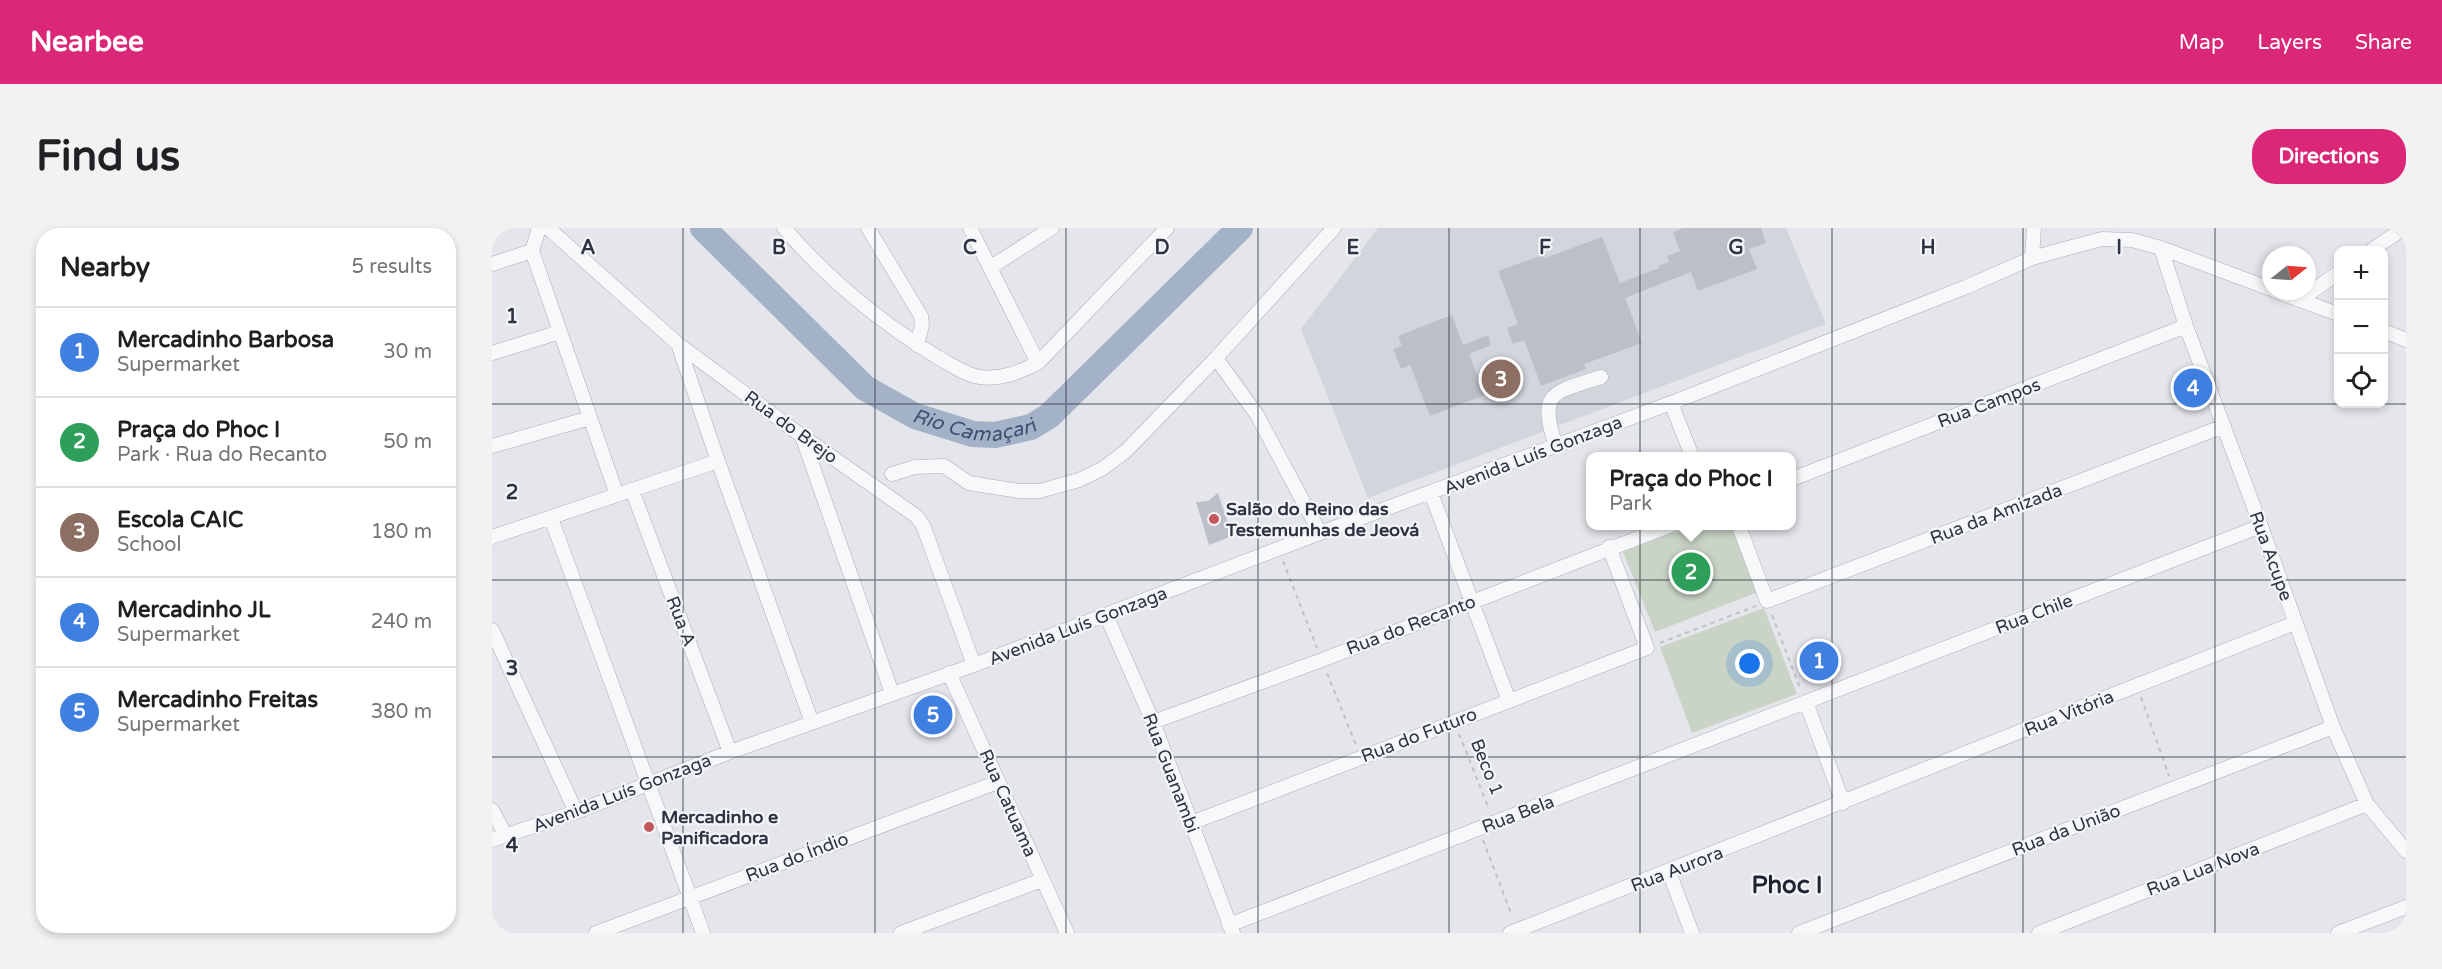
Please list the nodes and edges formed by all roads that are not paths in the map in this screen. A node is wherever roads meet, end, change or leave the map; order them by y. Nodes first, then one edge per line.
1 (539, 228) edge
2 (784, 228) edge
3 (868, 228) edge
4 (970, 228) edge
5 (1052, 228) edge
6 (1167, 228) edge
7 (1334, 228) edge
8 (2034, 228) edge
9 (2404, 228) edge
10 (556, 231) edge
11 (2378, 246) edge
12 (2160, 248) junction
13 (532, 251) junction
14 (2032, 258) junction
15 (492, 264) edge
16 (991, 267) junction
17 (2334, 276) edge
18 (2262, 286) edge
19 (2316, 289) edge
20 (2300, 300) edge
21 (2334, 313) edge
22 (2186, 327) junction
23 (560, 332) junction
24 (2388, 332) edge
25 (2406, 339) edge
26 (678, 344) junction
27 (917, 345) junction
28 (492, 353) edge
29 (1216, 358) junction
30 (1038, 363) junction
31 (1601, 377) dead end
32 (1671, 403) junction
33 (590, 418) junction
34 (2224, 426) junction
35 (802, 436) junction
36 (492, 446) edge
37 (1556, 446) junction
38 (1690, 452) edge
39 (718, 461) junction
40 (892, 474) dead end
41 (1796, 477) edge
42 (633, 490) junction
43 (1431, 493) junction
44 (617, 495) junction
45 (551, 518) junction
46 (2261, 526) junction
47 (1655, 530) edge
48 (1741, 530) edge
49 (1320, 533) junction
50 (492, 537) edge
51 (1609, 547) junction
52 (1470, 602) junction
53 (1106, 615) junction
54 (2295, 622) junction
55 (492, 630) edge
56 (974, 665) junction
57 (950, 673) junction
58 (892, 693) junction
59 (1509, 701) junction
60 (1806, 702) junction
61 (1153, 722) junction
62 (813, 723) junction
63 (2333, 727) junction
64 (730, 752) junction
65 (998, 782) junction
66 (649, 784) junction
67 (1842, 803) junction
68 (2367, 804) junction
69 (492, 810) edge
70 (576, 812) junction
71 (1191, 823) junction
72 (506, 836) junction
73 (492, 840) edge
74 (2406, 851) edge
75 (1669, 872) junction
76 (1042, 880) junction
77 (690, 897) junction
78 (2406, 907) edge
79 (1231, 929) edge
80 (1514, 932) edge
81 (596, 933) edge
82 (703, 933) edge
83 (901, 933) edge
84 (1067, 933) edge
85 (1692, 933) edge
86 (1799, 933) edge
87 (2039, 933) edge
88 (2337, 933) edge

1 - 13 street
2 - 27 street
3 - 27 street
4 - 16 street
5 - 16 street
6 - 30 street
7 - 29 street
8 - 14 street
9 - 11 street
10 - 26 street, Rua do Brejo
12 - 14 street, Avenida Luís Gonzaga
12 - 18 street, Avenida Luís Gonzaga
12 - 22 street, Rua Acupe
13 - 15 street
13 - 23 street
14 - 32 street, Avenida Luís Gonzaga
16 - 30 street
17 - 19 street
20 - 21 street
22 - 34 street, Rua Acupe
22 - 41 street, Rua Campos
23 - 28 street
23 - 33 street
24 - 25 street
26 - 35 street, Rua do Brejo
26 - 39 street
27 - 30 street
29 - 40 street
29 - 49 street
31 - 37 street
32 - 37 street, Avenida Luís Gonzaga
32 - 38 street
33 - 36 street
33 - 44 street
34 - 46 street, Rua Acupe
34 - 48 street, Rua da Amizada
35 - 56 street, Rua do Brejo
35 - 58 street
37 - 43 street, Avenida Luís Gonzaga
39 - 42 street
39 - 62 street
42 - 44 street
42 - 64 street, Rua A
43 - 49 street, Avenida Luís Gonzaga
43 - 52 street
44 - 45 street
45 - 50 street
45 - 66 street
46 - 54 street, Rua Acupe
46 - 60 street, Rua Chile
47 - 51 street, Rua do Recanto
49 - 53 street, Avenida Luís Gonzaga
51 - 52 street, Rua do Recanto
51 - 59 street, Rua do Futuro
52 - 59 street
52 - 61 street, Rua do Recanto
53 - 56 street, Avenida Luís Gonzaga
53 - 61 street, Rua Guanambi
54 - 63 street, Rua Acupe
54 - 67 street, Rua Vitória
55 - 70 street
56 - 57 street, Avenida Luís Gonzaga
57 - 58 street, Avenida Luís Gonzaga
57 - 65 street, Rua Catuama
58 - 62 street, Avenida Luís Gonzaga
59 - 71 street, Rua do Futuro
60 - 67 street
60 - 79 street, Rua Bela
61 - 71 street, Rua Guanambi
62 - 64 street, Avenida Luís Gonzaga
63 - 68 street, Rua Acupe
63 - 86 street, Rua da União
64 - 66 street, Avenida Luís Gonzaga
65 - 76 street, Rua Catuama
65 - 77 street, Rua do Índio
66 - 70 street, Avenida Luís Gonzaga
66 - 77 street
67 - 75 street, Rua Aurora
68 - 74 street, Rua Acupe
68 - 87 street, Rua Lua Nova
69 - 72 street
70 - 72 street, Avenida Luís Gonzaga
71 - 79 street, Rua Guanambi
72 - 73 street, Avenida Luís Gonzaga
75 - 80 street, Rua Aurora
75 - 85 street
76 - 83 street
76 - 84 street, Rua Catuama
77 - 81 street, Rua do Índio
77 - 82 street
78 - 88 street

